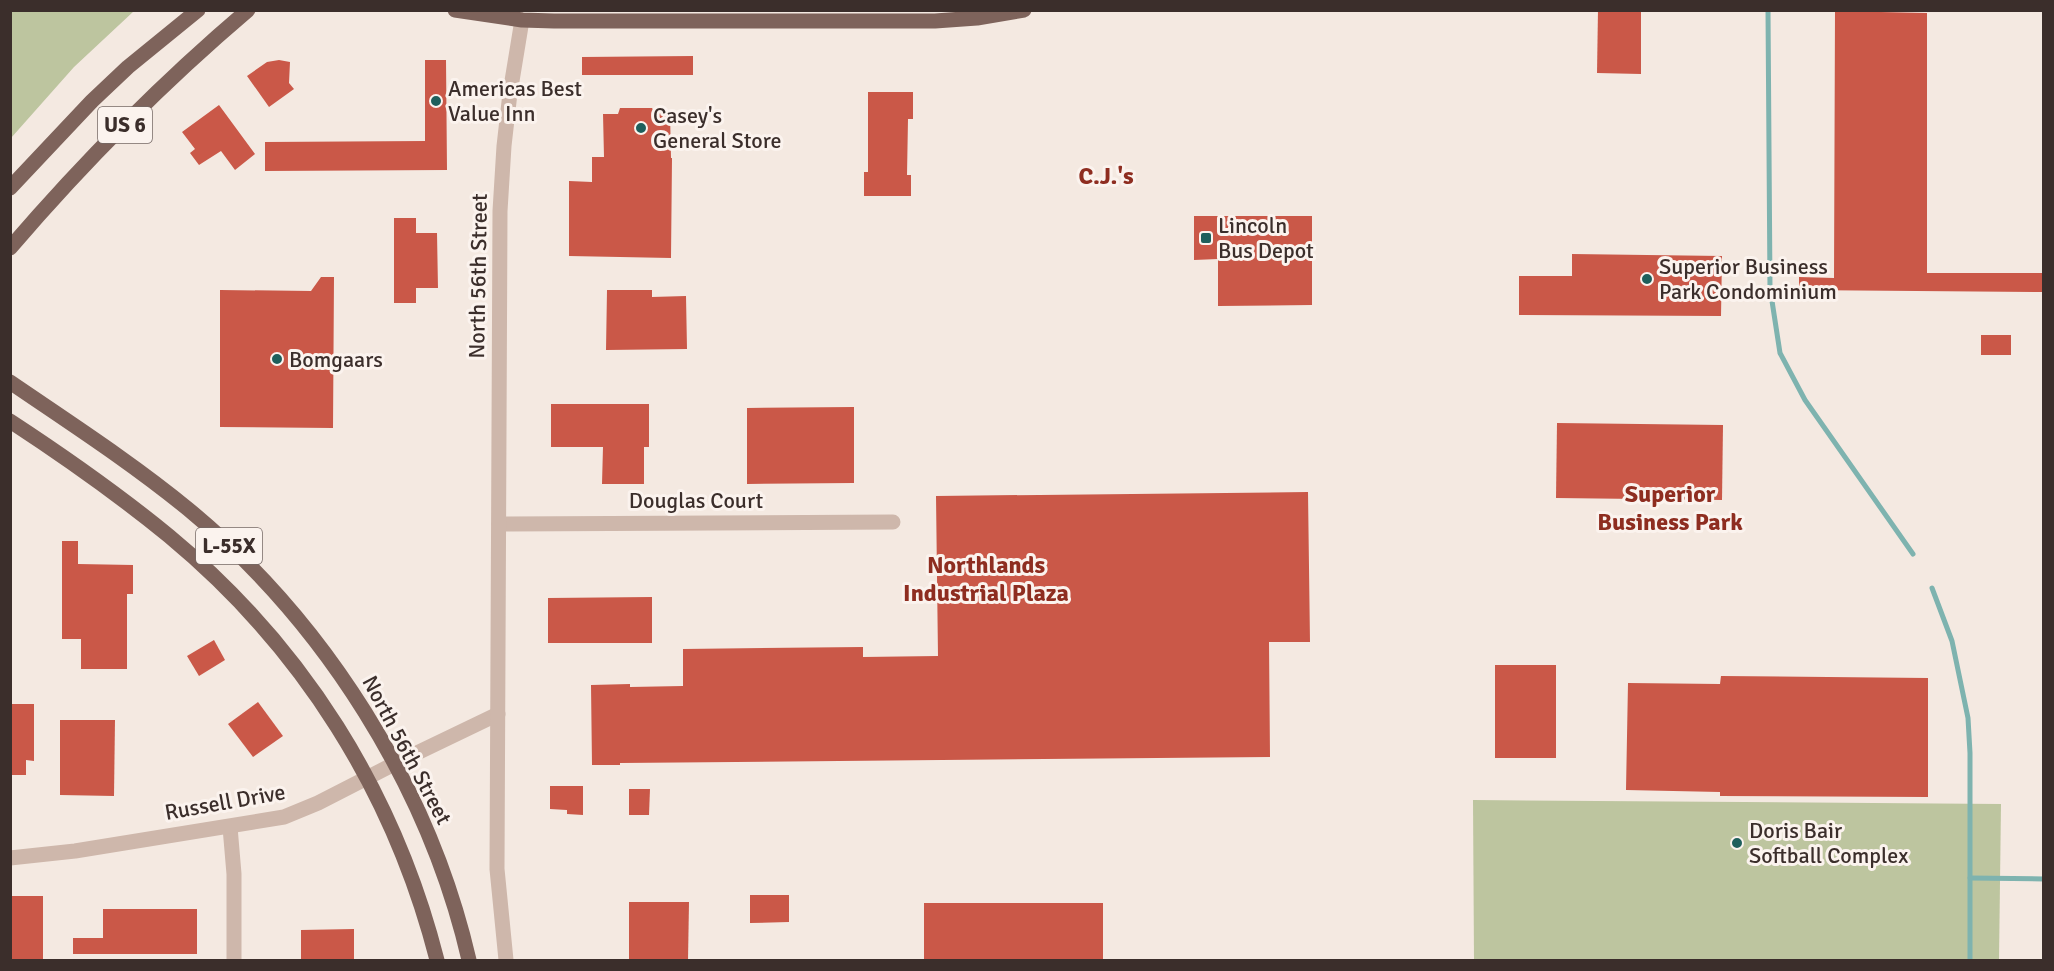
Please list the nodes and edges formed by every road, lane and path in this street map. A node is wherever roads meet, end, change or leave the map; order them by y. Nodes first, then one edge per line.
1 (198, 10) edge
2 (248, 10) edge
3 (455, 10) edge
4 (1024, 10) edge
5 (522, 20) junction
6 (10, 188) edge
7 (10, 248) edge
8 (10, 382) edge
9 (10, 421) edge
10 (893, 522) dead end
11 (499, 524) junction
12 (498, 714) junction
13 (394, 764) junction
14 (366, 778) junction
15 (230, 827) junction
16 (10, 858) edge
17 (234, 960) edge
18 (437, 960) edge
19 (469, 960) edge
20 (506, 960) edge

1 - 6 main road, US 6
2 - 7 main road, US 6
3 - 5 main road
4 - 5 main road
5 - 11 street, North 56th Street
8 - 13 main road, North 56th Street / L-55X
9 - 14 main road, L-55X
10 - 11 street, Douglas Court
11 - 12 street, North 56th Street
12 - 13 street, Russell Drive
12 - 20 street, North 56th Street
13 - 14 street, Russell Drive
13 - 19 main road, North 56th Street / L-55X
14 - 15 street, Russell Drive
14 - 18 main road, L-55X
15 - 16 street, Russell Drive
15 - 17 street

